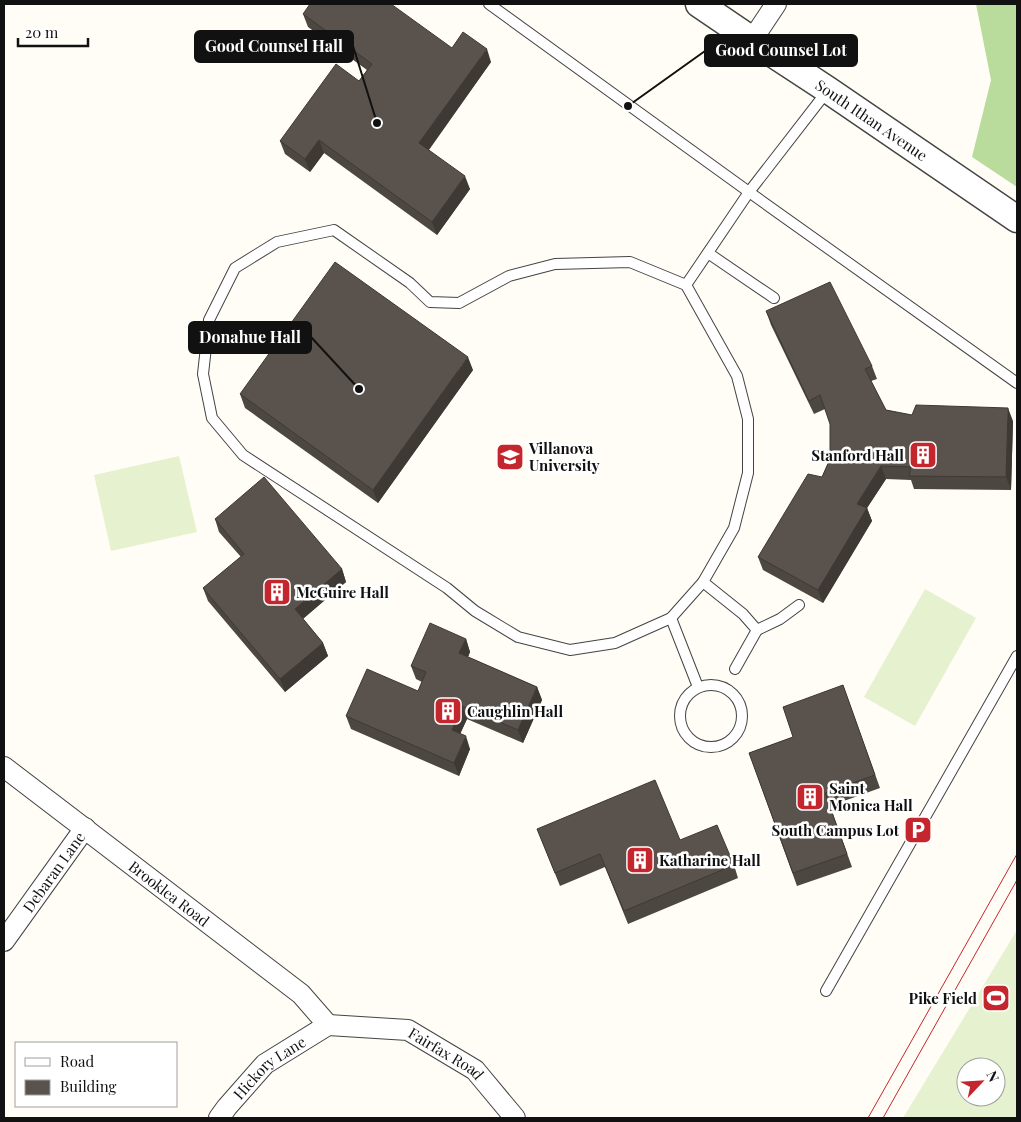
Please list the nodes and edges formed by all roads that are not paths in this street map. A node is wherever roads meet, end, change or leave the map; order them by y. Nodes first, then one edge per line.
1 (489, 4) edge
2 (699, 4) edge
3 (776, 4) edge
4 (752, 40) junction
5 (828, 90) junction
6 (749, 192) junction
7 (1017, 219) edge
8 (708, 253) junction
9 (686, 285) junction
10 (774, 298) dead end
11 (1017, 383) edge
12 (703, 582) junction
13 (799, 605) dead end
14 (671, 618) junction
15 (757, 630) junction
16 (1017, 656) edge
17 (735, 669) dead end
18 (698, 687) junction
19 (4, 767) edge
20 (85, 828) junction
21 (4, 941) edge
22 (826, 991) dead end
23 (328, 1025) junction
24 (219, 1118) edge
25 (515, 1118) edge

1 - 6 lane
2 - 4 street, South Ithan Avenue
3 - 4 street
4 - 5 street, South Ithan Avenue
5 - 6 lane
5 - 7 street, South Ithan Avenue
6 - 8 lane
6 - 11 lane
8 - 9 lane
8 - 10 lane
9 - 12 lane
9 - 14 lane
12 - 14 lane
12 - 15 lane
13 - 15 lane
14 - 18 lane
15 - 17 lane
16 - 22 lane
18 - 18 lane
19 - 20 street, Brooklea Road
20 - 21 street, Debaran Lane
20 - 23 street, Brooklea Road
23 - 24 street, Hickory Lane
23 - 25 street, Fairfax Road

